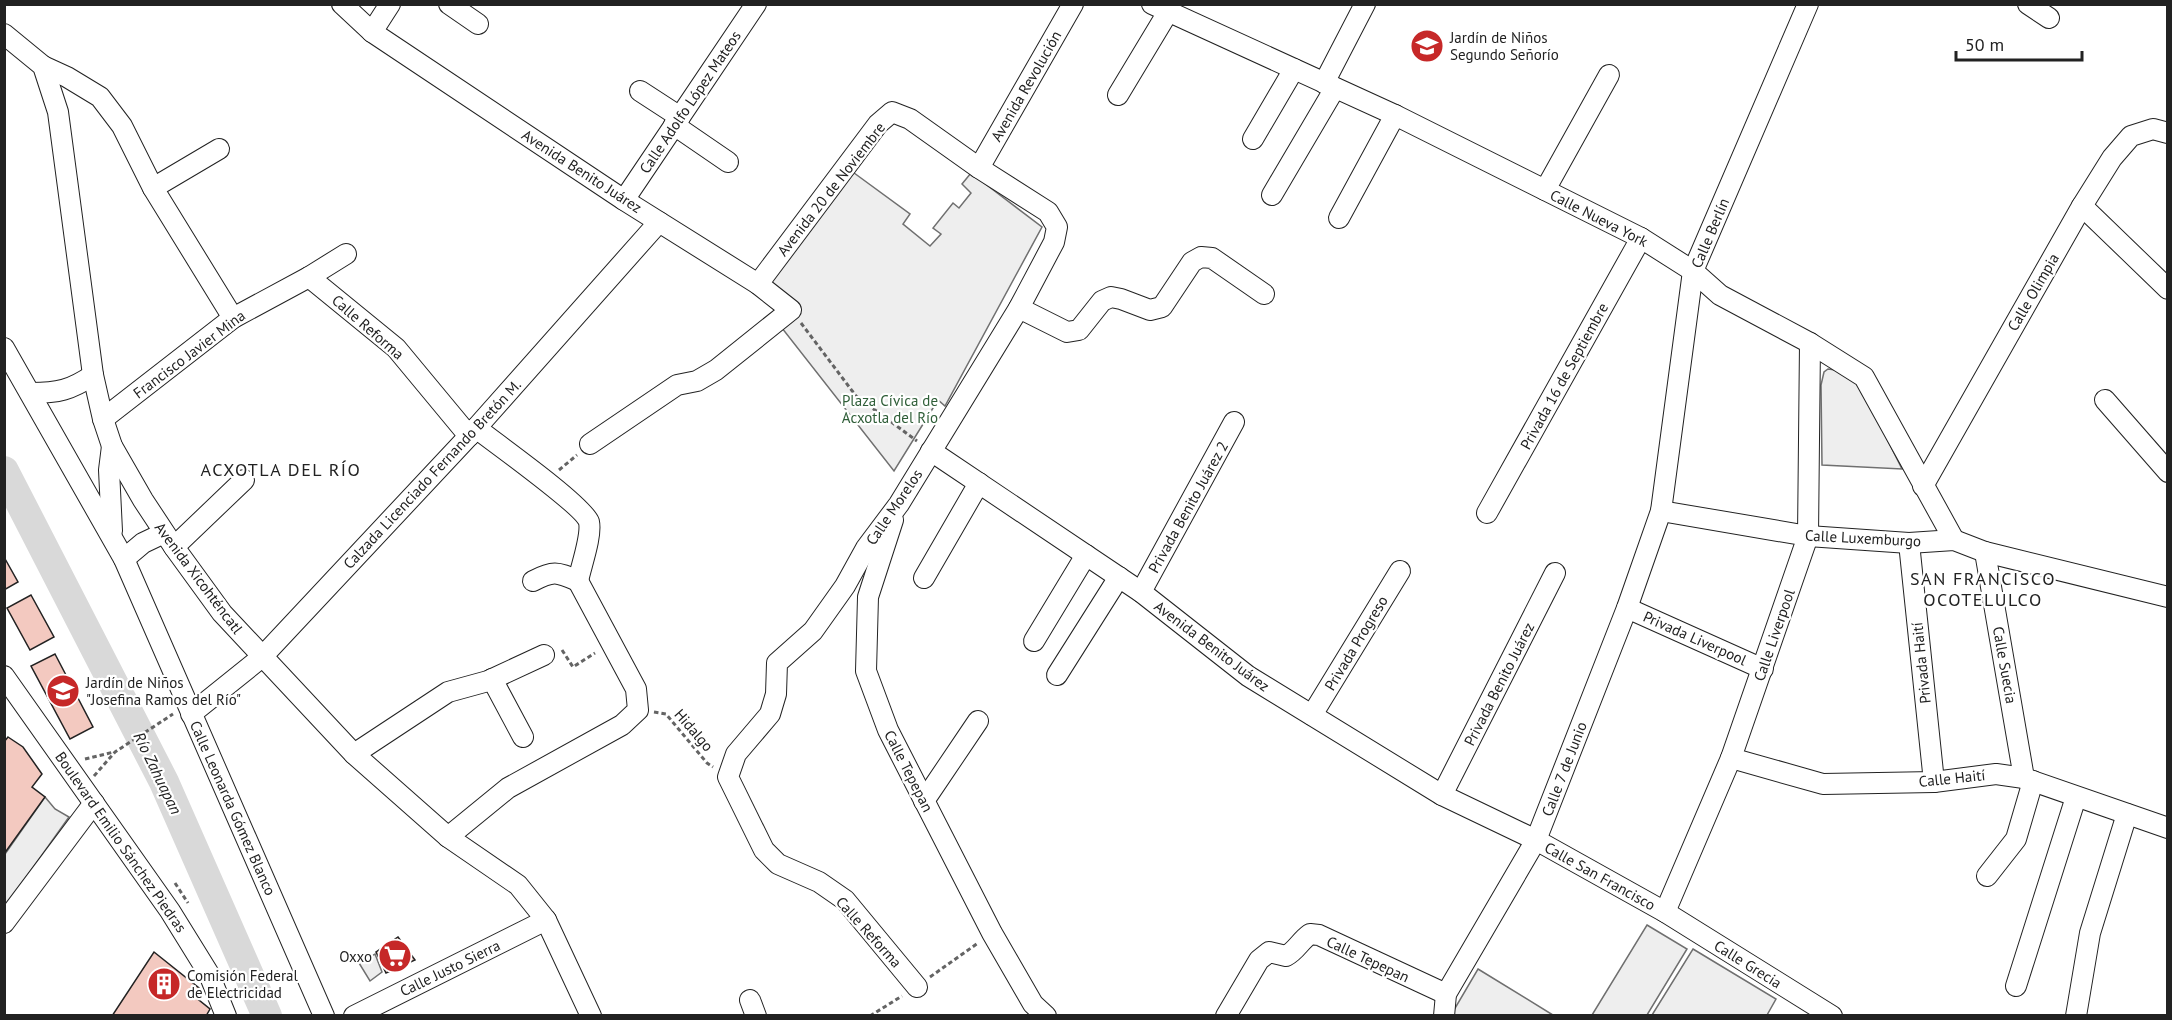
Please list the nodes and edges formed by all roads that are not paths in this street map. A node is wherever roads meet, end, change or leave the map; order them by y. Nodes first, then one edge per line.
1 (342, 4) edge
2 (390, 4) edge
3 (449, 4) edge
4 (756, 4) edge
5 (1073, 4) edge
6 (1365, 4) edge
7 (1808, 4) edge
8 (2028, 4) edge
9 (1160, 8) edge
10 (2049, 18) dead end
11 (478, 24) dead end
12 (372, 32) junction
13 (4, 34) edge
14 (43, 66) junction
15 (1294, 69) junction
16 (1609, 75) dead end
17 (1330, 85) junction
18 (640, 91) dead end
19 (1118, 95) dead end
20 (1395, 115) junction
21 (677, 121) junction
22 (2168, 133) edge
23 (1253, 139) dead end
24 (219, 149) dead end
25 (728, 162) dead end
26 (979, 168) junction
27 (153, 188) junction
28 (1545, 190) junction
29 (1272, 195) dead end
30 (624, 200) junction
31 (2082, 206) junction
32 (1339, 219) dead end
33 (659, 222) junction
34 (1057, 227) joint
35 (1641, 238) junction
36 (346, 254) dead end
37 (1693, 271) junction
38 (309, 277) junction
39 (758, 284) junction
40 (2168, 290) edge
41 (1264, 294) dead end
42 (1019, 308) junction
43 (233, 318) junction
44 (1810, 343) junction
45 (4, 348) edge
46 (93, 375) junction
47 (31, 393) junction
48 (2104, 400) dead end
49 (103, 419) junction
50 (1234, 422) dead end
51 (472, 432) junction
52 (590, 444) road end
53 (112, 446) junction
54 (931, 451) junction
55 (2168, 472) edge
56 (244, 480) dead end
57 (979, 483) junction
58 (1923, 486) junction
59 (899, 504) junction
60 (1661, 511) junction
61 (1487, 513) dead end
62 (112, 534) junction
63 (1808, 536) junction
64 (169, 540) junction
65 (1954, 540) junction
66 (1909, 543) junction
67 (1985, 552) junction
68 (1086, 555) junction
69 (124, 559) junction
70 (1400, 571) dead end
71 (1555, 573) dead end
72 (1119, 577) junction
73 (924, 578) dead end
74 (533, 581) dead end
75 (578, 581) junction
76 (1141, 592) junction
77 (2168, 597) edge
78 (1627, 608) junction
79 (1034, 641) dead end
80 (544, 655) road end
81 (262, 657) junction
82 (1763, 669) junction
83 (1057, 675) dead end
84 (492, 679) junction
85 (7, 684) edge
86 (184, 712) junction
87 (1312, 715) junction
88 (978, 721) dead end
89 (523, 737) dead end
90 (354, 754) junction
91 (1731, 758) junction
92 (728, 777) joint
93 (2029, 779) junction
94 (1934, 782) junction
95 (88, 795) junction
96 (1442, 795) junction
97 (2076, 797) junction
98 (924, 801) junction
99 (2127, 814) junction
100 (2168, 828) edge
101 (448, 837) junction
102 (1536, 840) junction
103 (1987, 876) dead end
104 (1665, 912) junction
105 (546, 920) junction
106 (4, 923) edge
107 (2016, 986) dead end
108 (917, 987) road end
109 (1446, 994) junction
110 (226, 1016) edge
111 (324, 1016) edge
112 (354, 1016) edge
113 (591, 1016) edge
114 (1046, 1016) edge
115 (1226, 1016) edge
116 (1444, 1016) edge
117 (1832, 1016) edge
118 (2076, 1016) edge

1 - 12 street, Avenida Benito Juárez
2 - 12 street
3 - 11 street
4 - 21 street, Calle Adolfo López Mateos
5 - 26 street, Avenida Revolución
6 - 17 street
7 - 37 street, Calle Berlín
8 - 10 street
9 - 15 street, Calle Nueva York
9 - 19 street
12 - 30 street, Avenida Benito Juárez
13 - 14 street
14 - 27 street
14 - 46 street, Avenida Xicohténcatl
15 - 17 street, Calle Nueva York
15 - 23 street
16 - 28 street
17 - 20 street, Calle Nueva York
17 - 29 street
18 - 21 street
20 - 28 street, Calle Nueva York
20 - 32 street
21 - 25 street
21 - 30 street, Calle Adolfo López Mateos
22 - 31 street, Calle Olimpia
24 - 27 street
26 - 34 street, Avenida 20 de Noviembre
26 - 39 street, Avenida 20 de Noviembre
27 - 43 street
28 - 35 street, Calle Nueva York
30 - 33 street, Avenida Benito Juárez
31 - 40 street
31 - 58 street, Calle Olimpia
33 - 39 street, Avenida Benito Juárez
33 - 51 street, Calzada Licenciado Fernando Bretón M.
34 - 42 street, Calle Morelos
35 - 37 street, Calle Nueva York
35 - 61 street, Privada 16 de Septiembre
36 - 38 street, Francisco Javier Mina
37 - 44 street, Calle Nueva York
37 - 60 street, Calle Berlín
38 - 43 street, Francisco Javier Mina
38 - 51 street, Calle Reforma
39 - 52 street, Avenida Benito Juárez
41 - 42 street
42 - 54 street, Calle Morelos
43 - 49 street, Francisco Javier Mina
44 - 58 street, Calle Nueva York
44 - 63 street, Calle Liverpool
45 - 47 street, Calle Leonarda Gómez Blanco
46 - 47 street
46 - 49 street, Avenida Xicohténcatl
47 - 62 street, Calle Leonarda Gómez Blanco
48 - 55 street
49 - 53 street, Avenida Xicohténcatl
50 - 76 street, Privada Benito Juárez 2
51 - 75 street, Calle Reforma
51 - 81 street, Calzada Licenciado Fernando Bretón M.
53 - 62 street
53 - 64 street, Avenida Xicohténcatl
54 - 57 street, Avenida Benito Juárez
54 - 59 street, Calle Morelos
56 - 64 street
57 - 68 street, Avenida Benito Juárez
57 - 73 street
58 - 65 street, Calle Nueva York
59 - 92 street, Calle Morelos
59 - 98 street, Calle Tepepan
60 - 63 street, Calle Luxemburgo
60 - 78 street, Calle 7 de Junio
62 - 69 street, Calle Leonarda Gómez Blanco
63 - 66 street, Calle Luxemburgo
63 - 82 street, Calle Liverpool
64 - 69 street
64 - 81 street, Avenida Xicohténcatl
65 - 66 street, Calle Luxemburgo
65 - 67 street, Calle Luxemburgo
66 - 94 street, Privada Haití
67 - 77 street, Calle Luxemburgo
67 - 93 street, Calle Suecia
68 - 72 street, Avenida Benito Juárez
68 - 79 street
69 - 86 street, Calle Leonarda Gómez Blanco
70 - 87 street, Privada Progreso
71 - 96 street, Privada Benito Juárez
72 - 76 street, Avenida Benito Juárez
72 - 83 street
74 - 75 street
75 - 101 street
76 - 87 street, Avenida Benito Juárez
78 - 82 street, Privada Liverpool
78 - 102 street, Calle 7 de Junio
80 - 84 street
81 - 86 street, Calzada Licenciado Fernando Bretón M.
81 - 90 street, Avenida Xicohténcatl
82 - 91 street, Calle Liverpool
84 - 89 street
84 - 90 street
85 - 95 street, Boulevard Emilio Sánchez Piedras
86 - 111 street, Calle Leonarda Gómez Blanco
87 - 96 street, Avenida Benito Juárez
88 - 98 street
90 - 101 street, Avenida Xicohténcatl
91 - 94 street, Calle Haití
91 - 104 street, Calle Liverpool
92 - 108 street, Calle Reforma
93 - 94 street, Calle Haití
93 - 97 street, Calle Haití
93 - 103 street
95 - 106 street
95 - 110 street, Boulevard Emilio Sánchez Piedras
96 - 102 street, Avenida Benito Juárez
97 - 99 street, Calle Haití
97 - 107 street
98 - 114 street, Calle Tepepan
99 - 100 street, Calle Haití
99 - 118 street
101 - 105 street, Avenida Xicohténcatl
102 - 104 street, Calle San Francisco
102 - 109 street, Calle 7 de Junio
104 - 117 street, Calle Grecia
105 - 112 street, Calle Justo Sierra
105 - 113 street, Avenida Xicohténcatl
109 - 115 street, Calle Tepepan
109 - 116 street, Calle 7 de Junio

